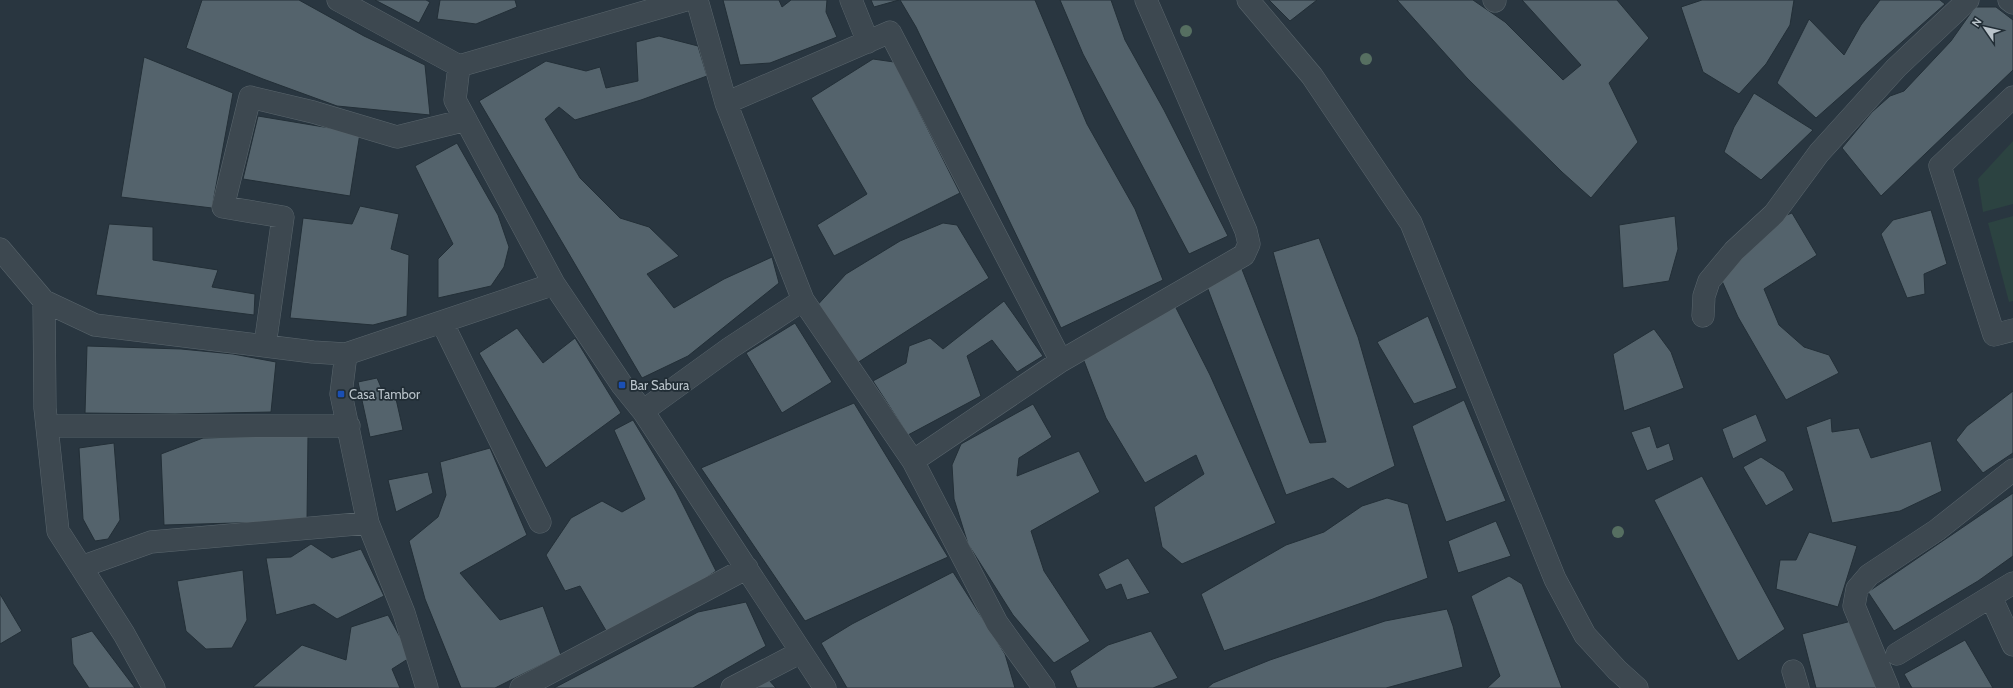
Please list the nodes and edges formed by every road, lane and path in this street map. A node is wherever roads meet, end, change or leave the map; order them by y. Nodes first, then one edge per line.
1 (338, 0) edge
2 (686, 0) edge
3 (697, 0) edge
4 (851, 0) edge
5 (1146, 0) edge
6 (1248, 0) edge
7 (1968, 0) edge
8 (2008, 0) edge
9 (2013, 3) edge
10 (868, 42) junction
11 (459, 66) junction
12 (2013, 97) edge
13 (726, 103) junction
14 (466, 120) junction
15 (0, 249) edge
16 (554, 284) junction
17 (803, 300) junction
18 (44, 301) junction
19 (1703, 316) dead end
20 (442, 322) junction
21 (2013, 330) edge
22 (265, 345) junction
23 (346, 354) junction
24 (1061, 360) junction
25 (643, 411) junction
26 (47, 426) junction
27 (348, 426) junction
28 (913, 460) junction
29 (2013, 470) edge
30 (540, 522) dead end
31 (368, 523) junction
32 (81, 567) junction
33 (747, 568) junction
34 (2013, 583) edge
35 (1992, 596) junction
36 (2013, 645) edge
37 (801, 652) junction
38 (1897, 654) dead end
39 (154, 688) edge
40 (427, 688) edge
41 (521, 688) edge
42 (732, 688) edge
43 (825, 688) edge
44 (1044, 688) edge
45 (1637, 688) edge
46 (1888, 688) edge

1 - 11 street
2 - 11 street
3 - 13 street
4 - 10 street
5 - 24 street
6 - 45 street
7 - 19 street
8 - 9 street
10 - 13 street
10 - 24 street
11 - 14 street
12 - 21 street
13 - 17 street
14 - 16 street
14 - 22 street
15 - 18 street
16 - 20 street
16 - 25 street
17 - 25 street
17 - 28 street
18 - 22 street
18 - 26 street
20 - 23 street
20 - 30 street
22 - 23 street
23 - 27 street
24 - 28 street
25 - 33 street
26 - 27 street
26 - 32 street
27 - 31 street
28 - 44 street
29 - 46 street
31 - 32 street
31 - 40 street
32 - 39 street
33 - 37 street
33 - 41 street
34 - 35 street
35 - 36 street
35 - 38 street
37 - 42 street
37 - 43 street

